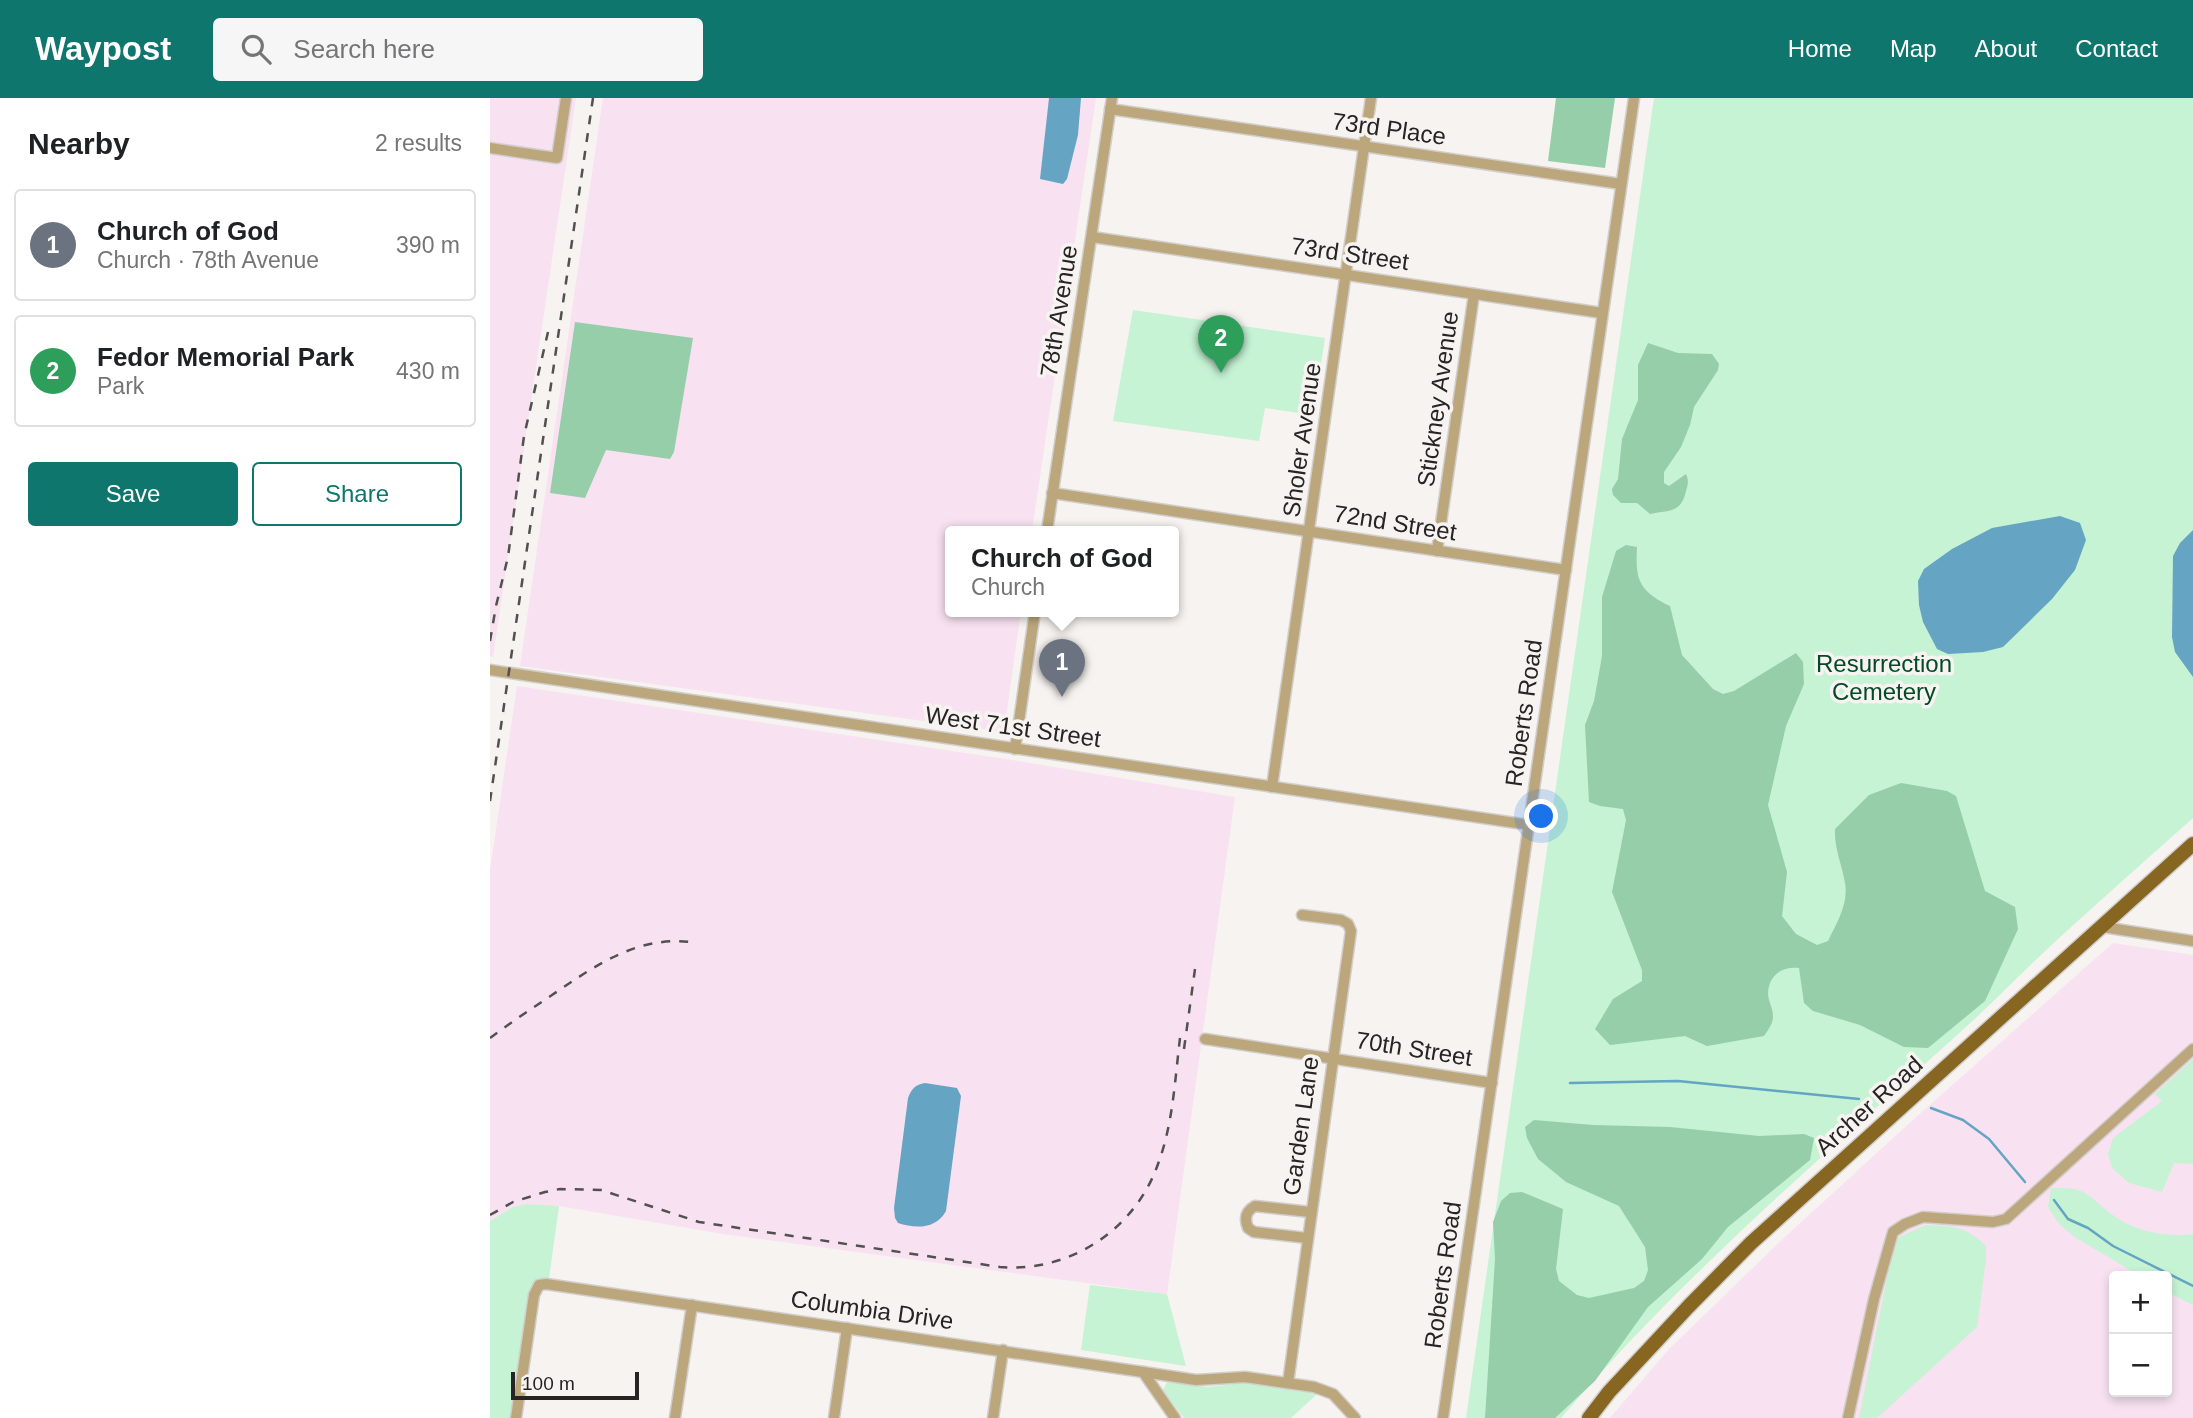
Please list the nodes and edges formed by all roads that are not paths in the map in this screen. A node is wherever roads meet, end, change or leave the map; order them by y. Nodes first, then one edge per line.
1 (566, 98) edge
2 (1371, 98) edge
3 (1634, 98) edge
4 (1111, 103) edge
5 (1365, 147) junction
6 (490, 148) edge
7 (1621, 184) junction
8 (1092, 237) junction
9 (1346, 275) junction
10 (1474, 294) junction
11 (1602, 313) junction
12 (1052, 494) junction
13 (1048, 526) edge
14 (1310, 532) junction
15 (1437, 551) junction
16 (1566, 570) junction
17 (1034, 617) edge
18 (490, 670) edge
19 (1016, 748) junction
20 (1272, 787) junction
21 (1529, 825) junction
22 (2193, 844) edge
23 (1302, 915) dead end
24 (2103, 927) junction
25 (2193, 941) edge
26 (1205, 1039) dead end
27 (2193, 1049) edge
28 (1332, 1058) junction
29 (1492, 1083) junction
30 (1310, 1212) junction
31 (1307, 1238) junction
32 (692, 1305) junction
33 (847, 1328) junction
34 (1003, 1350) junction
35 (1143, 1372) junction
36 (1288, 1383) junction
37 (1173, 1417) edge
38 (516, 1418) edge
39 (675, 1418) edge
40 (834, 1418) edge
41 (993, 1418) edge
42 (1355, 1418) edge
43 (1443, 1418) edge
44 (1588, 1418) edge
45 (1848, 1418) edge

1 - 6 street
2 - 5 street, Sholer Avenue
3 - 7 street, Roberts Road
4 - 5 street, 73rd Place
4 - 8 street, 78th Avenue
5 - 7 street, 73rd Place
5 - 9 street, Sholer Avenue
7 - 11 street, Roberts Road
8 - 9 street, 73rd Street
8 - 12 street, 78th Avenue
9 - 10 street, 73rd Street
9 - 14 street, Sholer Avenue
10 - 11 street, 73rd Street
10 - 15 street, Stickney Avenue
11 - 16 street, Roberts Road
12 - 13 street, 78th Avenue
12 - 14 street, 72nd Street
14 - 15 street, 72nd Street
14 - 20 street, Sholer Avenue
15 - 16 street, 72nd Street
16 - 21 street, Roberts Road
17 - 19 street
18 - 19 street, West 71st Street
19 - 20 street, West 71st Street
20 - 21 street, West 71st Street
21 - 29 street, Roberts Road
22 - 24 main road, Archer Road
23 - 28 street, Garden Lane
24 - 25 street
24 - 44 main road, Archer Road
26 - 28 street, 70th Street
27 - 45 street
28 - 29 street, 70th Street
28 - 30 street, Garden Lane
29 - 43 street, Roberts Road
30 - 31 street, Garden Lane
30 - 31 street
31 - 36 street, Garden Lane
32 - 33 street, Columbia Drive
32 - 38 street, Columbia Drive
32 - 39 street
33 - 34 street, Columbia Drive
33 - 40 street
34 - 35 street, Columbia Drive
34 - 41 street
35 - 36 street
35 - 37 street
36 - 42 street

